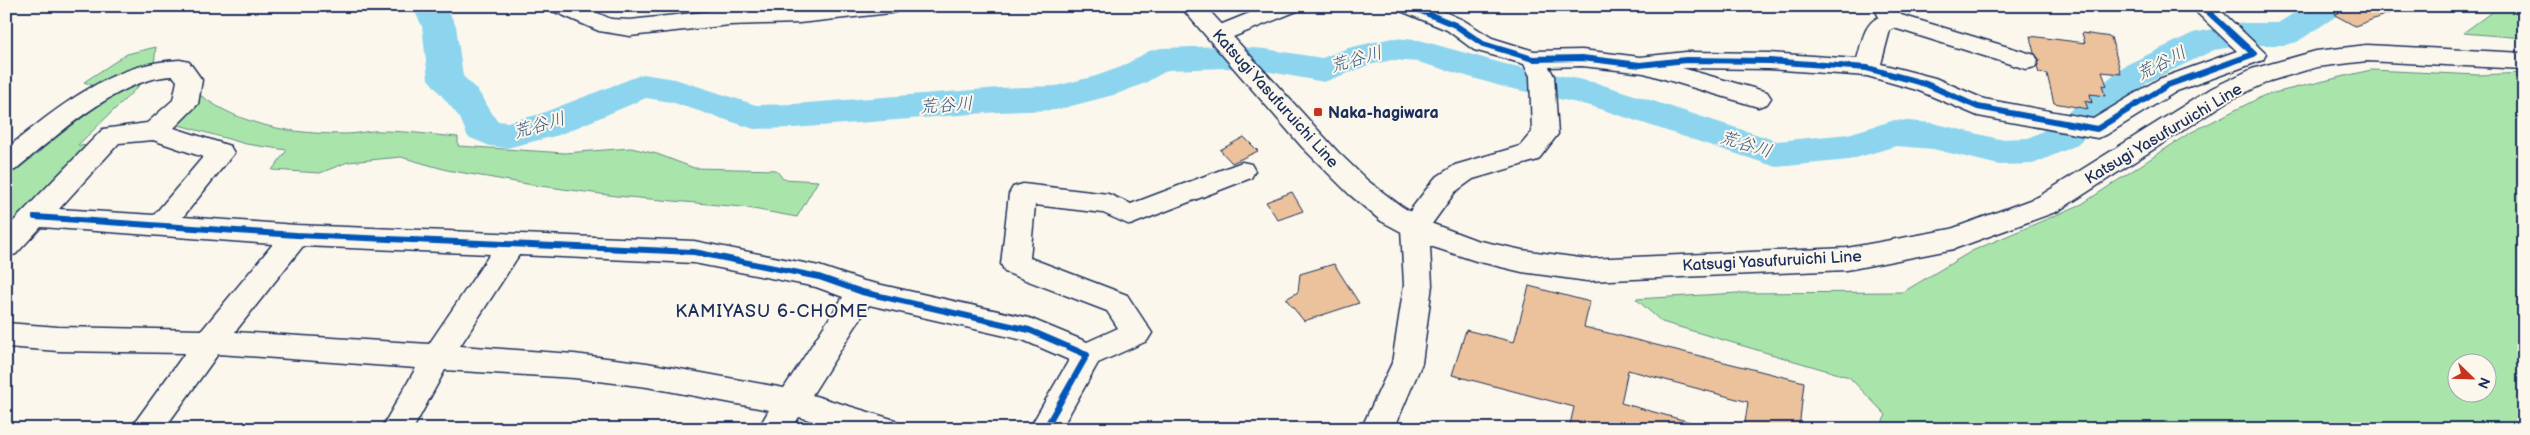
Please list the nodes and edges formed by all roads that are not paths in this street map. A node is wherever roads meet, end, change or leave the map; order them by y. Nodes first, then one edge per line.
1 (561, 6) edge
2 (694, 6) edge
3 (891, 6) edge
4 (1192, 6) edge
5 (1289, 6) edge
6 (1409, 6) edge
7 (2202, 6) edge
8 (1888, 13) edge
9 (655, 26) junction
10 (1222, 38) junction
11 (1533, 59) junction
12 (2026, 60) dead end
13 (2524, 61) edge
14 (1640, 66) junction
15 (1867, 68) junction
16 (1758, 98) dead end
17 (154, 131) junction
18 (6, 163) edge
19 (1242, 171) dead end
20 (35, 217) junction
21 (162, 224) junction
22 (1415, 228) junction
23 (296, 235) junction
24 (511, 245) junction
25 (6, 247) edge
26 (862, 292) junction
27 (6, 335) edge
28 (210, 342) junction
29 (437, 356) junction
30 (1087, 356) junction
31 (792, 402) junction
32 (1386, 426) edge
33 (146, 429) edge
34 (397, 429) edge
35 (774, 429) edge
36 (884, 429) edge
37 (1045, 429) edge

1 - 9 street
2 - 9 street
3 - 9 street
4 - 10 street, Katsugi Yasufuruichi Line
5 - 10 street
6 - 11 street
7 - 15 street
8 - 12 street
8 - 15 street
10 - 22 street, Katsugi Yasufuruichi Line
11 - 14 street
11 - 22 street
13 - 22 street, Katsugi Yasufuruichi Line
14 - 15 street
14 - 16 street
17 - 18 street
17 - 20 street
17 - 21 street
19 - 30 street
20 - 21 street
20 - 25 street
21 - 23 street
22 - 32 street
23 - 24 street
23 - 28 street
24 - 26 street
24 - 29 street
26 - 30 street
26 - 31 street
27 - 28 street
28 - 29 street
28 - 33 street
29 - 31 street
29 - 34 street
30 - 37 street
31 - 35 street
31 - 36 street

